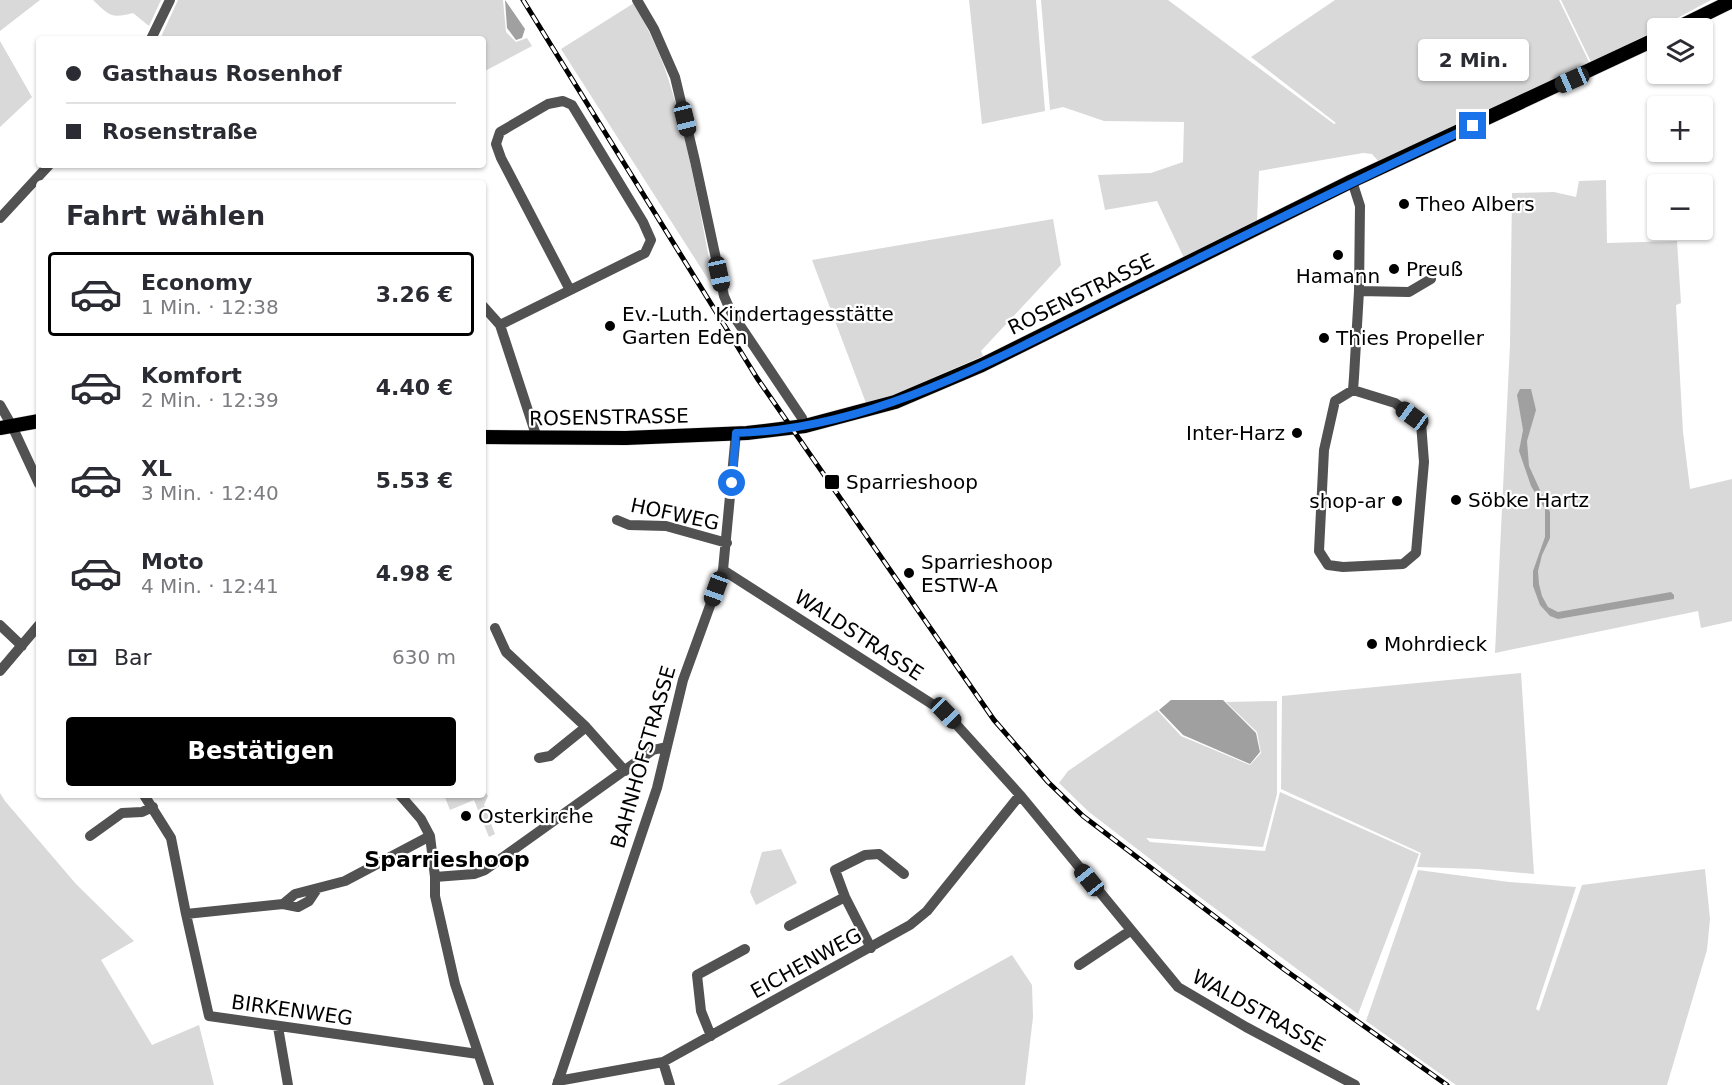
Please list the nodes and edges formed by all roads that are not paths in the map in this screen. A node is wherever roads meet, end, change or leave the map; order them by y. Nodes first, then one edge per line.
1 (170, 0) edge
2 (637, 0) edge
3 (1732, 1) edge
4 (1697, 18) edge
5 (152, 36) edge
6 (1647, 43) edge
7 (46, 168) edge
8 (1352, 181) junction
9 (0, 218) edge
10 (1431, 279) dead end
11 (570, 290) junction
12 (1359, 291) junction
13 (486, 309) edge
14 (500, 325) junction
15 (1353, 390) junction
16 (0, 405) edge
17 (36, 422) edge
18 (805, 426) junction
19 (6, 427) edge
20 (736, 433) junction
21 (486, 438) edge
22 (537, 438) junction
23 (36, 478) edge
24 (617, 520) dead end
25 (726, 543) junction
26 (723, 570) junction
27 (0, 625) edge
28 (495, 628) dead end
29 (36, 629) edge
30 (22, 646) junction
31 (0, 671) edge
32 (586, 727) junction
33 (666, 747) junction
34 (539, 758) dead end
35 (625, 771) junction
36 (1020, 795) junction
37 (146, 798) edge
38 (403, 798) edge
39 (153, 807) junction
40 (90, 836) dead end
41 (430, 836) junction
42 (904, 874) dead end
43 (435, 877) junction
44 (845, 897) junction
45 (186, 914) junction
46 (789, 926) dead end
47 (1130, 930) junction
48 (871, 948) junction
49 (745, 949) dead end
50 (1079, 965) dead end
51 (278, 1027) junction
52 (711, 1036) junction
53 (478, 1054) junction
54 (663, 1062) junction
55 (558, 1083) edge
56 (288, 1085) edge
57 (489, 1085) edge
58 (670, 1085) edge
59 (1355, 1085) edge

1 - 5 street
2 - 18 street
3 - 4 main road
6 - 8 main road, ROSENSTRASSE
7 - 9 street
8 - 12 street
8 - 18 main road, ROSENSTRASSE
10 - 12 street
11 - 11 street
11 - 14 street
12 - 15 street
13 - 14 street
14 - 22 street
15 - 15 street
16 - 19 street
17 - 19 main road
18 - 20 main road, ROSENSTRASSE
19 - 23 street
20 - 22 main road, ROSENSTRASSE
20 - 25 street, BAHNHOFSTRASSE
21 - 22 main road, ROSENSTRASSE
24 - 25 street, HOFWEG
25 - 26 street, BAHNHOFSTRASSE
26 - 33 street, BAHNHOFSTRASSE
26 - 36 street, WALDSTRASSE
27 - 30 street
28 - 32 street
29 - 30 street
30 - 31 street
32 - 34 street
32 - 35 street
33 - 35 street
33 - 55 street, BAHNHOFSTRASSE
35 - 43 street
36 - 47 street, WALDSTRASSE
36 - 48 street, EICHENWEG
37 - 39 street, BIRKENWEG
38 - 41 street
39 - 40 street
39 - 45 street, BIRKENWEG
41 - 43 street
41 - 45 street
42 - 44 street
43 - 53 street
44 - 46 street
44 - 48 street
45 - 51 street, BIRKENWEG
47 - 50 street
47 - 59 street, WALDSTRASSE
48 - 52 street, EICHENWEG
49 - 52 street
51 - 53 street, BIRKENWEG
51 - 56 street
52 - 54 street, EICHENWEG
53 - 57 street
54 - 55 street, EICHENWEG
54 - 58 street

